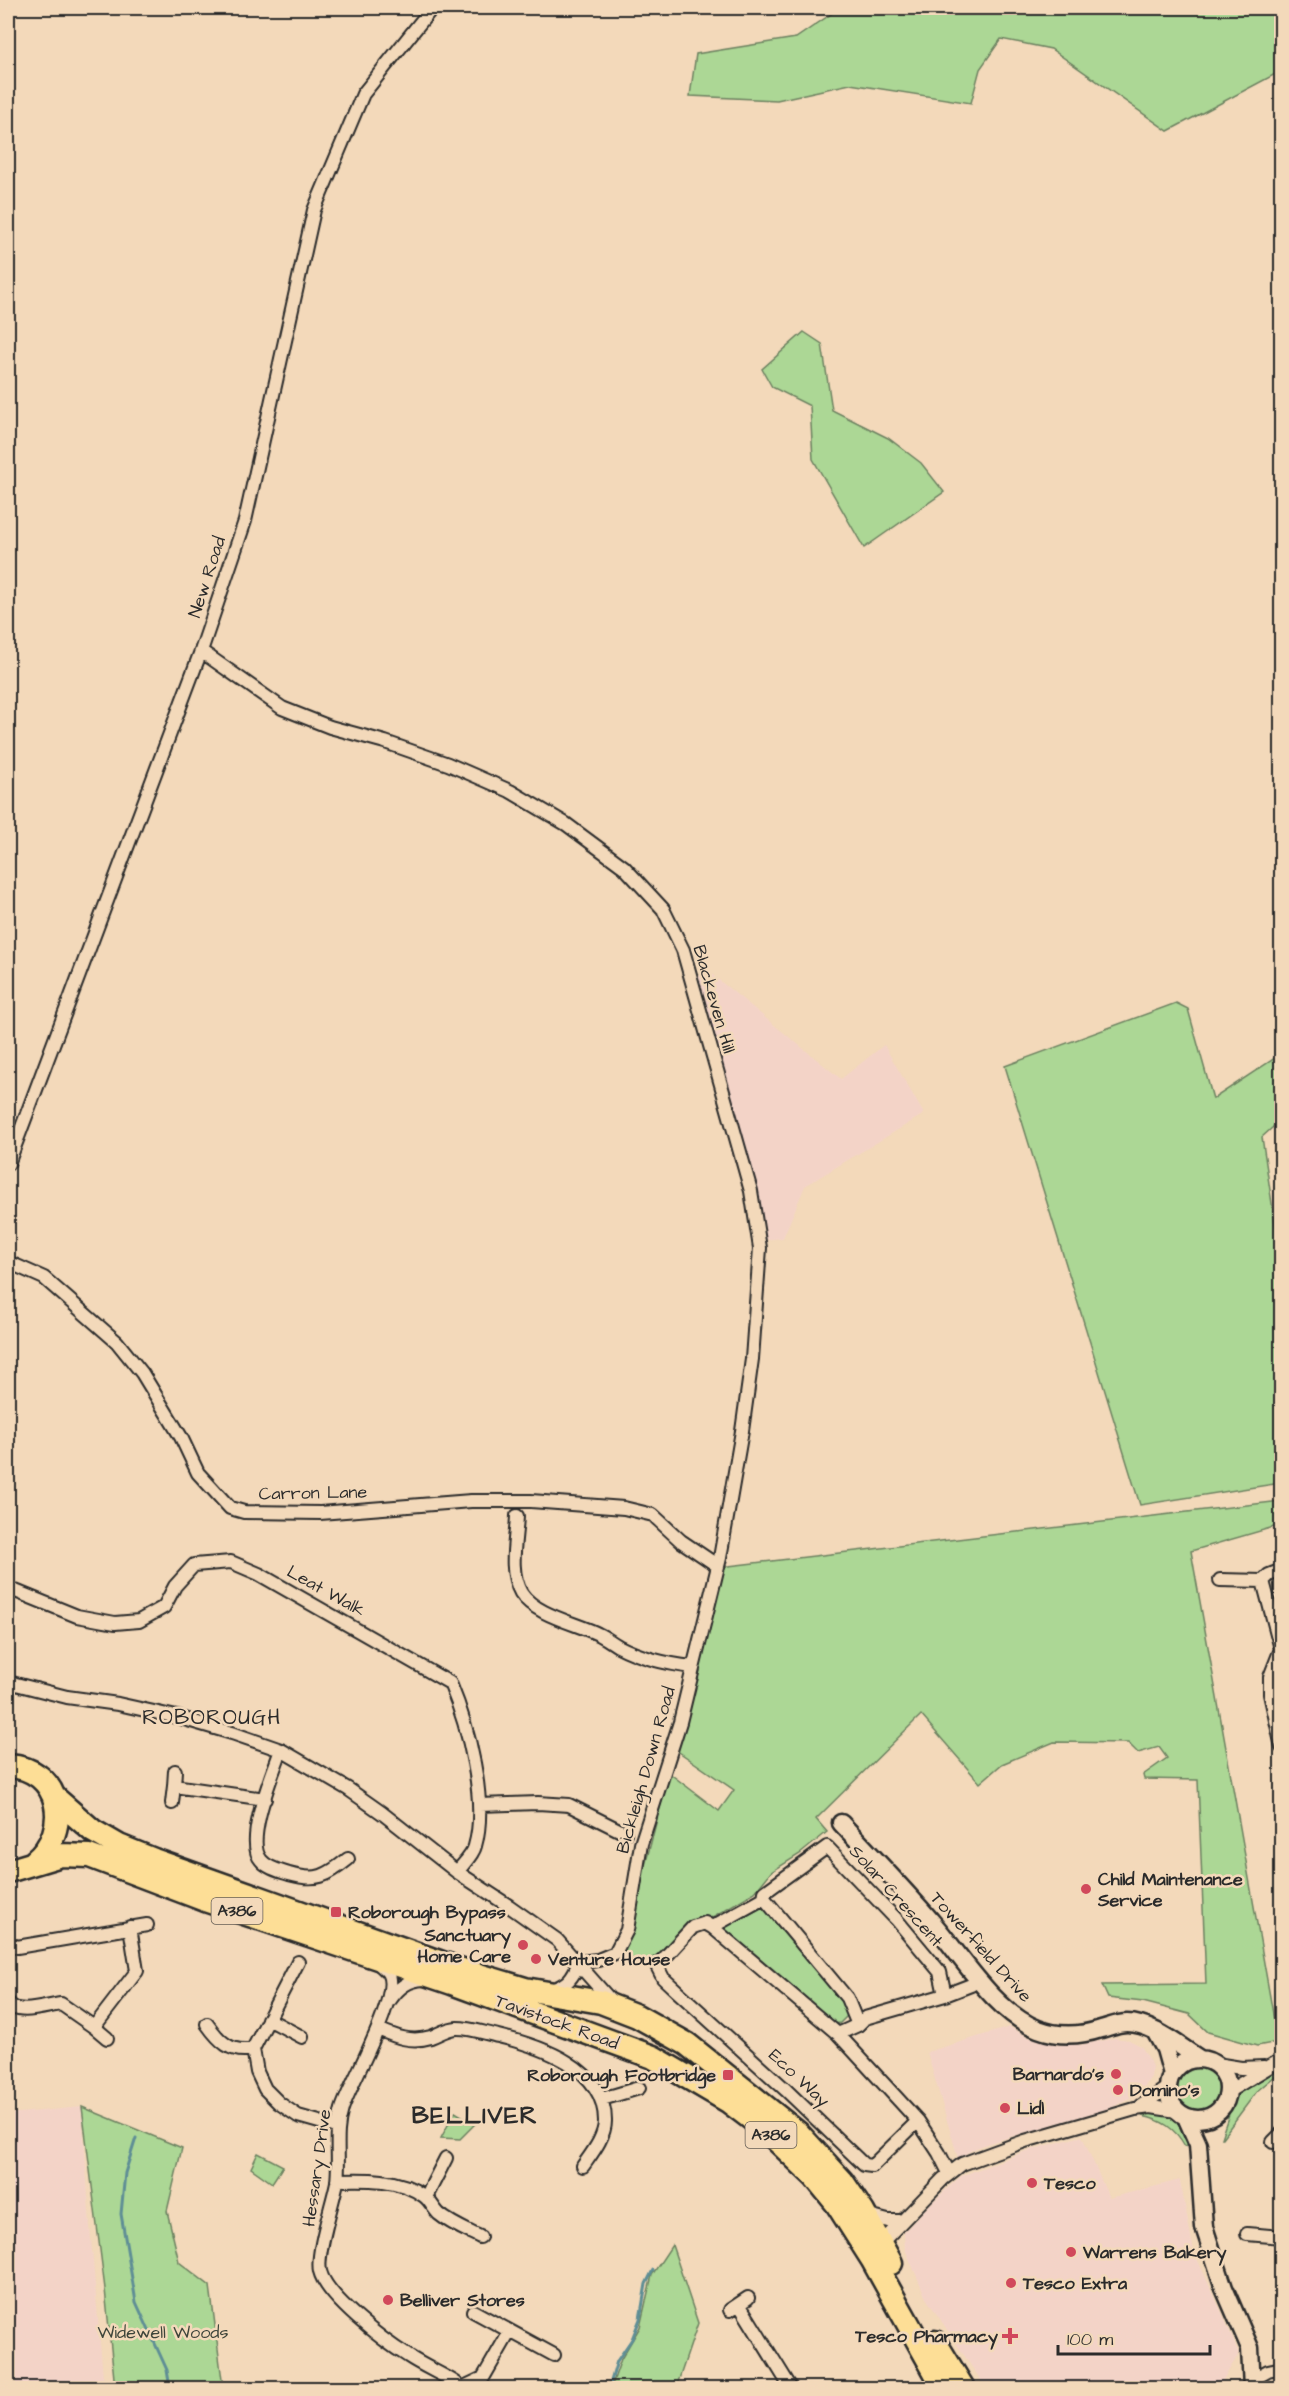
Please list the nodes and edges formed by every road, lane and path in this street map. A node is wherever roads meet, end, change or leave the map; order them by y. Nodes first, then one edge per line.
1 (432, 8) edge
2 (201, 651) junction
3 (8, 1164) edge
4 (8, 1262) edge
5 (517, 1516) dead end
6 (719, 1562) junction
7 (1281, 1570) edge
8 (1220, 1580) dead end
9 (1263, 1581) junction
10 (8, 1588) edge
11 (693, 1667) junction
12 (8, 1682) edge
13 (1281, 1747) edge
14 (281, 1750) junction
15 (8, 1766) edge
16 (175, 1771) dead end
17 (174, 1786) junction
18 (54, 1797) junction
19 (265, 1799) junction
20 (172, 1803) dead end
21 (479, 1805) junction
22 (841, 1823) dead end
23 (625, 1833) dead end
24 (348, 1859) dead end
25 (34, 1862) junction
26 (8, 1871) edge
27 (457, 1872) junction
28 (764, 1898) junction
29 (147, 1925) dead end
30 (708, 1925) junction
31 (130, 1927) junction
32 (8, 1943) edge
33 (352, 1950) junction
34 (298, 1962) dead end
35 (579, 1962) junction
36 (979, 1979) junction
37 (452, 1983) junction
38 (544, 1993) junction
39 (945, 1995) junction
40 (8, 2002) edge
41 (388, 2002) junction
42 (625, 2011) junction
43 (268, 2019) junction
44 (207, 2024) dead end
45 (858, 2025) junction
46 (94, 2027) junction
47 (378, 2029) junction
48 (1156, 2033) junction
49 (838, 2034) junction
50 (302, 2037) dead end
51 (107, 2038) dead end
52 (253, 2049) junction
53 (1281, 2059) edge
54 (1208, 2061) junction
55 (1265, 2067) junction
56 (1170, 2080) junction
57 (639, 2088) dead end
58 (1228, 2091) junction
59 (602, 2099) junction
60 (1135, 2109) junction
61 (1181, 2114) junction
62 (918, 2121) junction
63 (337, 2127) junction
64 (446, 2158) dead end
65 (583, 2166) dead end
66 (949, 2173) junction
67 (337, 2180) junction
68 (426, 2197) junction
69 (864, 2214) junction
70 (902, 2221) junction
71 (1247, 2234) dead end
72 (480, 2237) dead end
73 (1281, 2237) edge
74 (877, 2247) junction
75 (739, 2304) dead end
76 (473, 2311) dead end
77 (510, 2331) junction
78 (554, 2355) dead end
79 (1281, 2368) edge
80 (1252, 2384) edge
81 (460, 2388) edge
82 (791, 2388) edge
83 (944, 2388) edge
84 (963, 2388) edge

1 - 2 street, New Road
2 - 3 street, New Road
2 - 6 street, Blackeven Hill
4 - 6 street, Carron Lane
5 - 11 street
6 - 11 street, Bickleigh Down Road
7 - 9 street
8 - 9 street
9 - 13 street
10 - 21 street, Leat Walk
11 - 35 street, Bickleigh Down Road
12 - 14 street, Tavistock Road
14 - 19 street
14 - 27 street, Tavistock Road
15 - 18 highway, Tavistock Road / A386
16 - 17 street
17 - 19 street
17 - 20 street
18 - 25 highway
18 - 38 highway, Tavistock Road / A386
19 - 24 street
21 - 23 street
21 - 27 street, Leat Walk
22 - 36 street, Towerfield Drive
25 - 26 highway, Tavistock Road / A386
25 - 33 highway, Tavistock Road / A386
27 - 35 street, Tavistock Road
28 - 30 street
28 - 39 street, Solar Crescent
28 - 45 street
29 - 31 street
30 - 49 street
30 - 62 street, Eco Way
31 - 32 street
31 - 46 street
33 - 37 highway, Tavistock Road / A386
33 - 41 street, Hessary Drive
34 - 43 street
35 - 38 street, Tavistock Road
35 - 42 street, Tavistock Road
36 - 39 street
36 - 48 street, Towerfield Drive
37 - 41 street, Hessary Drive
37 - 74 highway, Tavistock Road / A386
38 - 42 highway, Tavistock Road / A386
39 - 45 street
40 - 46 street
41 - 47 street, Hessary Drive
42 - 69 highway, Tavistock Road / A386
43 - 50 street
43 - 52 street
44 - 52 street
45 - 49 street
46 - 51 street
47 - 59 street
47 - 63 street, Hessary Drive
48 - 54 street, Towerfield Drive
48 - 56 street
49 - 62 street
52 - 63 street
53 - 55 street
54 - 55 street
54 - 56 street
54 - 58 street
55 - 58 street
56 - 60 street
56 - 61 street
57 - 59 street
58 - 61 street
59 - 65 street
60 - 61 street
60 - 66 street
61 - 80 street
62 - 66 street
63 - 67 street, Hessary Drive
64 - 68 street
66 - 70 street
67 - 68 street
67 - 81 street, Hessary Drive
68 - 72 street
69 - 70 street
69 - 74 highway, Tavistock Road / A386
70 - 74 street
71 - 73 street
74 - 83 highway, Tavistock Road / A386
74 - 84 highway, Tavistock Road / A386
75 - 82 street
76 - 77 street
77 - 78 street
77 - 81 street, Hessary Drive
79 - 80 street

